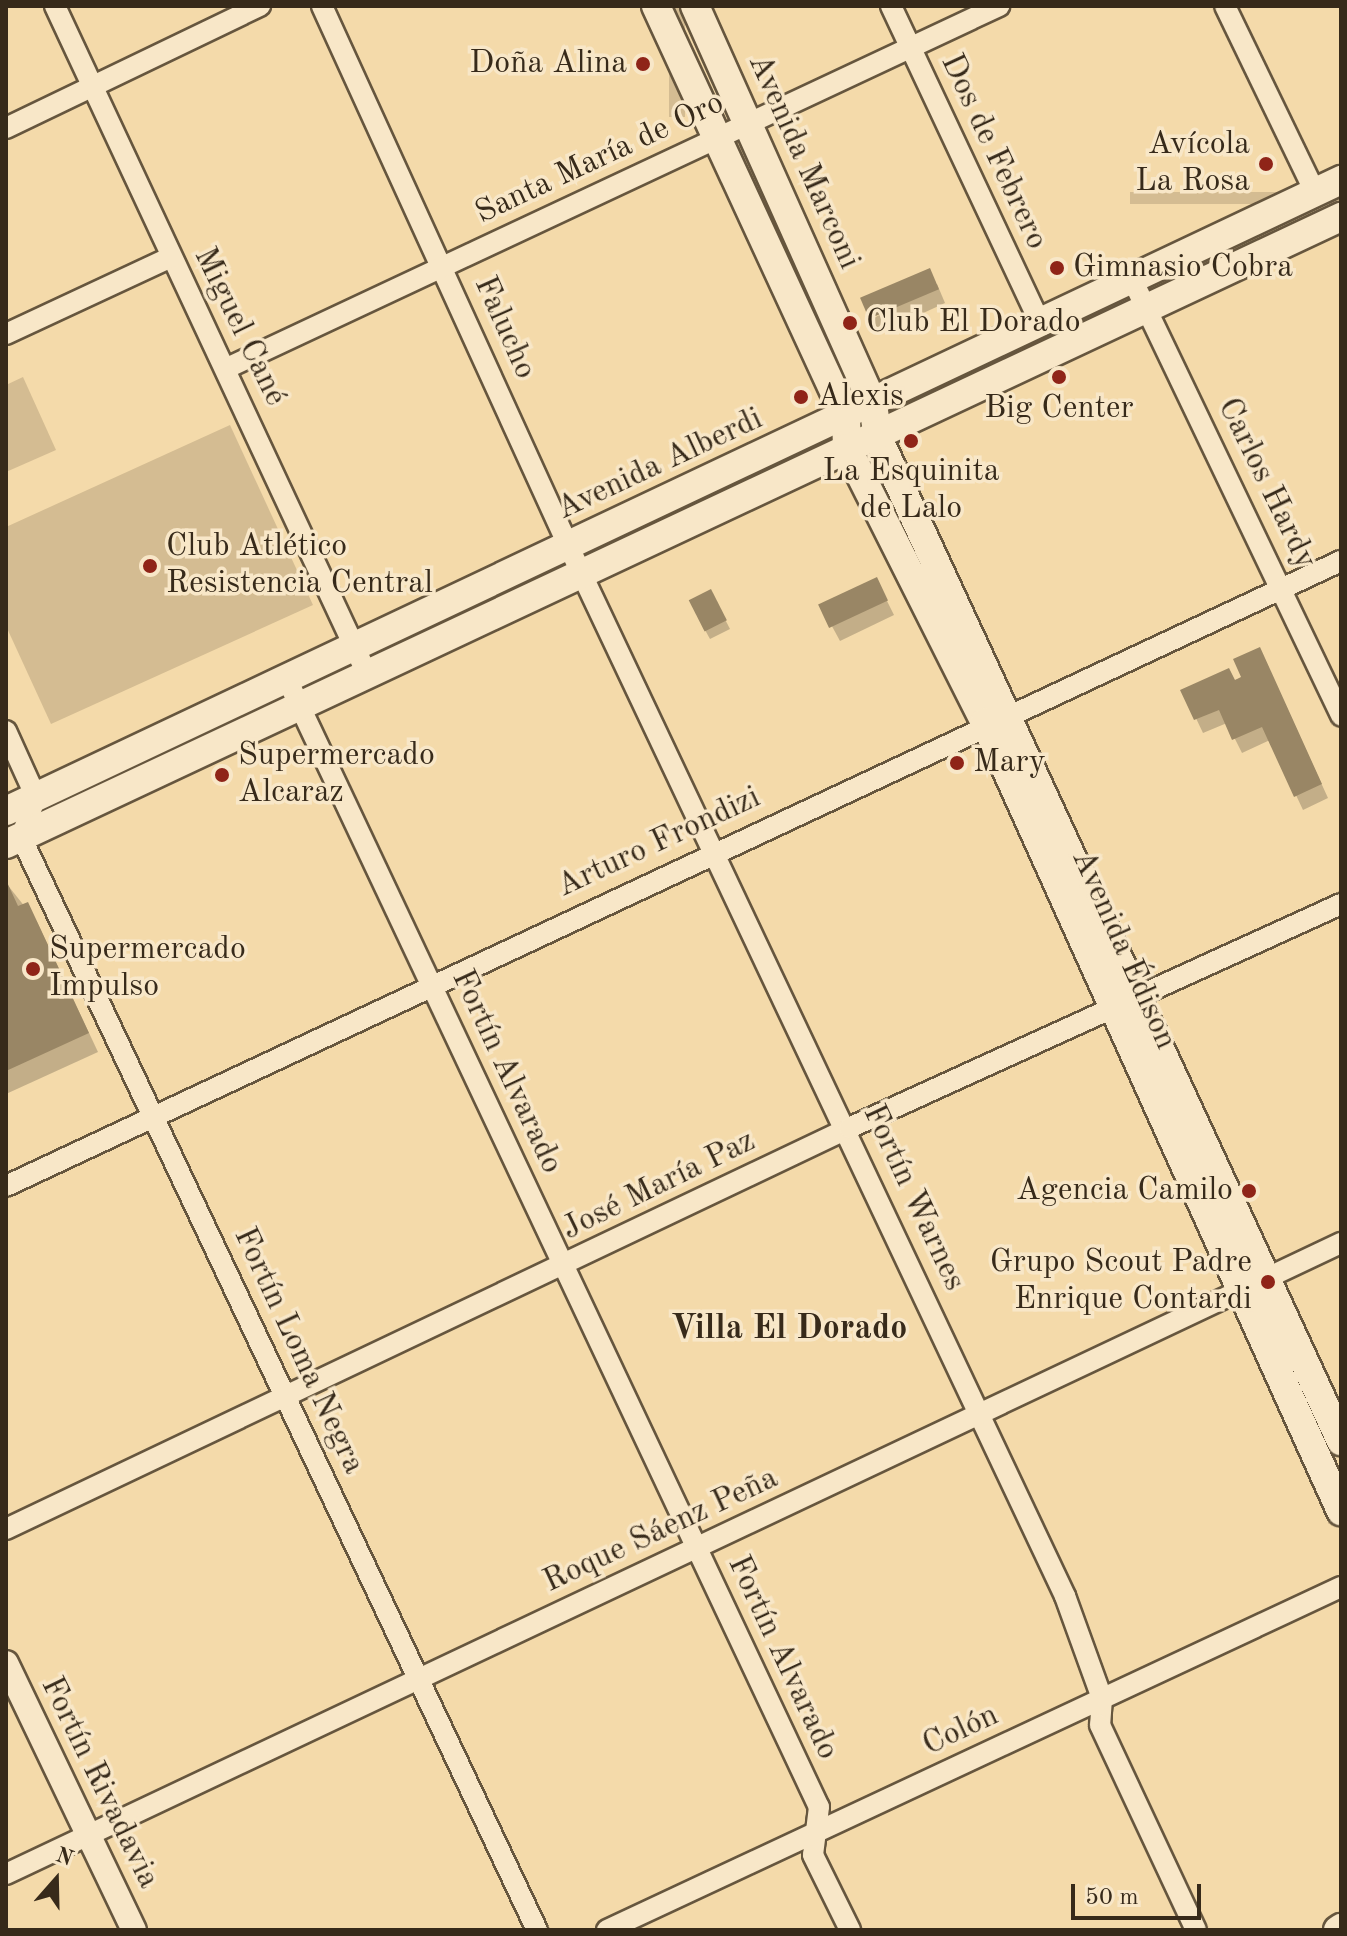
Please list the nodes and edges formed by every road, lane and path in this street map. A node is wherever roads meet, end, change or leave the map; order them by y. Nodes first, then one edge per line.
1 (55, 6) edge
2 (260, 6) edge
3 (322, 6) edge
4 (656, 6) edge
5 (695, 6) edge
6 (891, 6) edge
7 (999, 6) edge
8 (1225, 6) edge
9 (911, 48) junction
10 (92, 85) junction
11 (750, 121) junction
12 (6, 128) edge
13 (716, 137) junction
14 (1341, 180) edge
15 (1315, 192) junction
16 (1341, 217) edge
17 (171, 257) junction
18 (443, 266) junction
19 (1133, 281) junction
20 (1147, 309) junction
21 (1040, 323) junction
22 (6, 334) edge
23 (227, 368) junction
24 (873, 404) junction
25 (846, 418) junction
26 (878, 438) junction
27 (847, 448) junction
28 (568, 545) junction
29 (1341, 561) edge
30 (584, 573) junction
31 (1283, 589) junction
32 (353, 643) junction
33 (367, 674) junction
34 (286, 677) junction
35 (299, 706) junction
36 (1341, 716) edge
37 (996, 718) junction
38 (6, 731) edge
39 (36, 797) junction
40 (6, 811) edge
41 (13, 841) edge
42 (716, 851) junction
43 (1341, 904) edge
44 (431, 981) junction
45 (1139, 998) junction
46 (1112, 1010) junction
47 (157, 1116) junction
48 (849, 1128) junction
49 (6, 1186) edge
50 (1341, 1243) edge
51 (564, 1266) junction
52 (1266, 1279) junction
53 (1238, 1292) junction
54 (286, 1397) junction
55 (983, 1416) junction
56 (1341, 1441) edge
57 (1341, 1511) edge
58 (6, 1529) edge
59 (697, 1547) junction
60 (1341, 1587) edge
61 (6, 1663) edge
62 (419, 1675) junction
63 (1102, 1698) junction
64 (815, 1833) junction
65 (89, 1835) junction
66 (6, 1874) edge
67 (134, 1930) edge
68 (537, 1930) edge
69 (607, 1930) edge
70 (850, 1930) edge
71 (1196, 1930) edge

1 - 10 street, Miguel Cané
2 - 10 street
3 - 18 street, Falucho
4 - 13 main road, Avenida Marconi
5 - 11 main road, Avenida Marconi
6 - 9 street, Dos de Febrero
7 - 9 street, Santa María de Oro
8 - 15 street
9 - 11 street, Santa María de Oro
9 - 21 street, Dos de Febrero
10 - 12 street
10 - 17 street, Miguel Cané
11 - 13 street, Santa María de Oro
11 - 24 main road, Avenida Marconi
13 - 18 street, Santa María de Oro
13 - 25 main road, Avenida Marconi
14 - 15 main road, Avenida Alberdi
15 - 19 main road, Avenida Alberdi
16 - 20 main road, Avenida Alberdi
17 - 22 street
17 - 23 street, Miguel Cané
18 - 23 street, Santa María de Oro
18 - 28 street, Falucho
19 - 20 street, Carlos Hardy
19 - 21 main road, Avenida Alberdi
20 - 26 main road, Avenida Alberdi
20 - 31 street, Carlos Hardy
21 - 24 main road, Avenida Alberdi
23 - 32 street, Miguel Cané
24 - 25 main road, Avenida Alberdi
24 - 26 main road, Avenida Marconi
25 - 27 main road, Avenida Édison
25 - 28 main road, Avenida Alberdi
26 - 27 main road, Avenida Alberdi
26 - 37 main road, Avenida Édison
27 - 30 main road, Avenida Alberdi
27 - 37 main road, Avenida Édison
28 - 30 street, Fortín Warnes
28 - 32 main road, Avenida Alberdi
29 - 31 street, Arturo Frondizi
30 - 33 main road, Avenida Alberdi
30 - 42 street, Fortín Warnes
31 - 36 street, Carlos Hardy
31 - 37 street, Arturo Frondizi
32 - 33 street, Miguel Cané
32 - 34 main road, Avenida Alberdi
33 - 35 main road, Avenida Alberdi
34 - 35 street, Fortín Alvarado
34 - 39 main road, Avenida Alberdi
35 - 41 main road, Avenida Alberdi
35 - 44 street, Fortín Alvarado
37 - 42 street, Arturo Frondizi
37 - 45 main road, Avenida Édison
37 - 46 main road, Avenida Édison
38 - 39 street
39 - 40 main road, Avenida Alberdi
39 - 41 street
41 - 47 street, Fortín Loma Negra
42 - 44 street, Arturo Frondizi
42 - 48 street, Fortín Warnes
43 - 45 street, José María Paz
44 - 47 street, Arturo Frondizi
44 - 51 street, Fortín Alvarado
45 - 46 street, José María Paz
45 - 52 main road, Avenida Édison
46 - 48 street, José María Paz
46 - 53 main road, Avenida Édison
47 - 49 street, Arturo Frondizi
47 - 54 street, Fortín Loma Negra
48 - 51 street, José María Paz
48 - 55 street, Fortín Warnes
50 - 52 street, Roque Sáenz Peña
51 - 54 street, José María Paz
51 - 59 street, Fortín Alvarado
52 - 53 street, Roque Sáenz Peña
52 - 56 main road, Avenida Édison
53 - 55 street, Roque Sáenz Peña
53 - 57 main road, Avenida Édison
54 - 58 street, José María Paz
54 - 62 street, Fortín Loma Negra
55 - 59 street, Roque Sáenz Peña
55 - 63 street, Fortín Warnes
59 - 62 street, Roque Sáenz Peña
59 - 64 street, Fortín Alvarado
60 - 63 street, Colón
61 - 65 street, Fortín Rivadavia
62 - 65 street, Roque Sáenz Peña
62 - 68 street, Fortín Loma Negra
63 - 64 street, Colón
63 - 71 street, Fortín Warnes
64 - 69 street, Colón
64 - 70 street, Fortín Alvarado
65 - 66 street, Roque Sáenz Peña
65 - 67 street, Fortín Rivadavia

